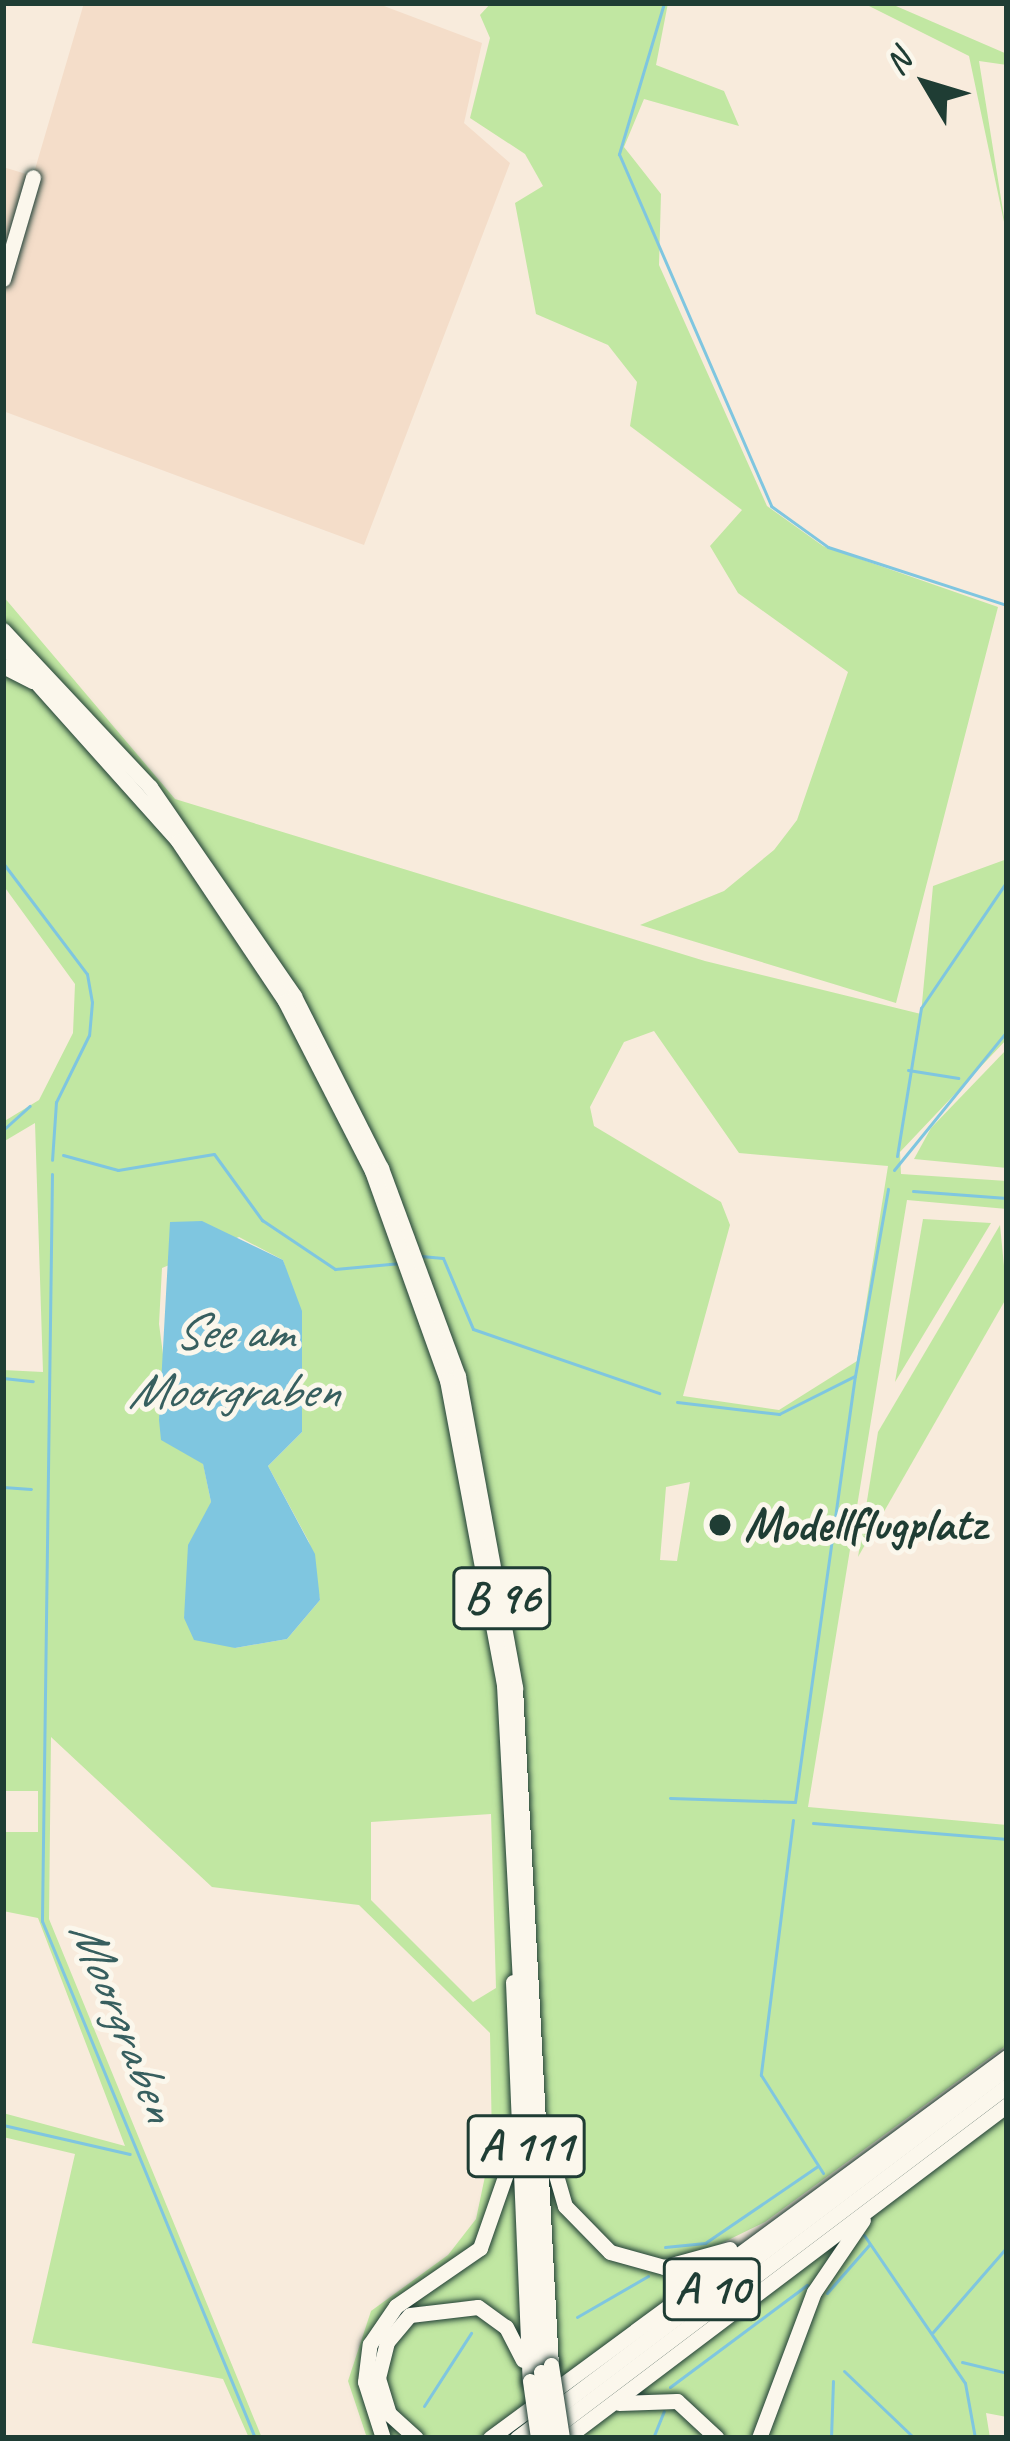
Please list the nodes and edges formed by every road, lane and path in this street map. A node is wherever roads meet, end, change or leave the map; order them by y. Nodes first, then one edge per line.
1 (33, 177) dead end
2 (3, 279) edge
3 (3, 615) edge
4 (3, 630) edge
5 (3, 645) edge
6 (3, 666) edge
7 (47, 673) junction
8 (50, 692) junction
9 (413, 1260) junction
10 (520, 1920) junction
11 (1007, 2057) edge
12 (1007, 2068) edge
13 (1007, 2086) edge
14 (536, 2092) junction
15 (1007, 2105) edge
16 (513, 2117) junction
17 (934, 2159) junction
18 (808, 2198) junction
19 (541, 2373) junction
20 (595, 2416) junction
21 (383, 2438) edge
22 (416, 2438) edge
23 (490, 2438) edge
24 (517, 2438) edge
25 (540, 2438) edge
26 (551, 2438) edge
27 (564, 2438) edge
28 (717, 2438) edge
29 (759, 2438) edge

1 - 2 highway
3 - 7 highway
4 - 7 highway, B 96
5 - 8 highway, B 96
6 - 8 highway
7 - 9 highway, B 96
8 - 9 highway, B 96
9 - 10 highway, B 96
9 - 14 highway, B 96
10 - 16 highway
10 - 19 highway, A 111
11 - 18 highway
12 - 24 highway, A 10
13 - 25 highway, A 10
14 - 18 highway
14 - 19 highway, A 111
15 - 17 highway
16 - 19 highway
16 - 21 highway
17 - 20 highway
17 - 29 highway
18 - 23 highway
19 - 22 highway
19 - 25 highway, bridge
19 - 26 highway, A 111, bridge
19 - 27 highway, A 111, bridge
20 - 27 highway
20 - 28 highway

